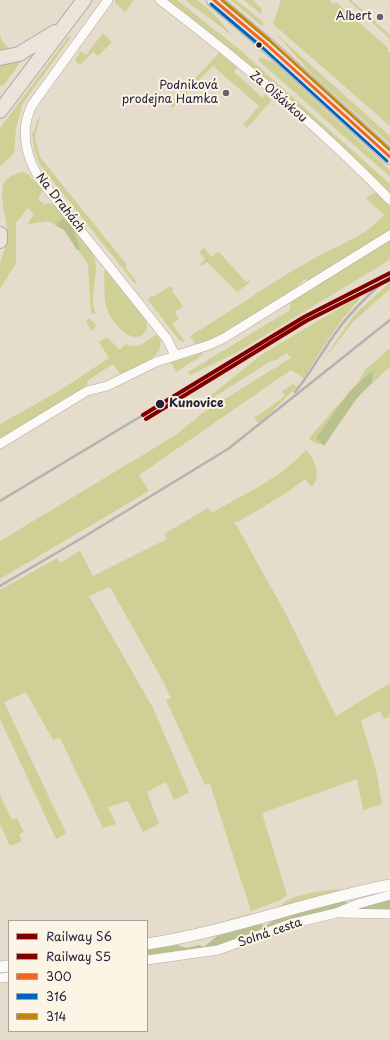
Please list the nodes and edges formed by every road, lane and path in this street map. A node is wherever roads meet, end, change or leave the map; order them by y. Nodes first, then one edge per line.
1 (84, 0) edge
2 (108, 0) edge
3 (160, 0) edge
4 (214, 0) edge
5 (63, 26) junction
6 (0, 58) edge
7 (0, 111) edge
8 (390, 157) edge
9 (390, 200) edge
10 (0, 234) edge
11 (390, 235) edge
12 (0, 241) edge
13 (175, 355) junction
14 (0, 444) edge
15 (390, 885) edge
16 (390, 895) edge
17 (336, 913) junction
18 (390, 914) edge
19 (148, 944) edge
20 (148, 960) edge

1 - 5 main road
2 - 13 street, Na Drahách
3 - 9 street, Za Olšávkou
4 - 8 main road
5 - 6 main road
5 - 7 main road
10 - 12 main road
11 - 13 street
13 - 14 street
15 - 19 street, Solná cesta
16 - 17 street, Solná cesta
17 - 18 street
17 - 20 street, Solná cesta

